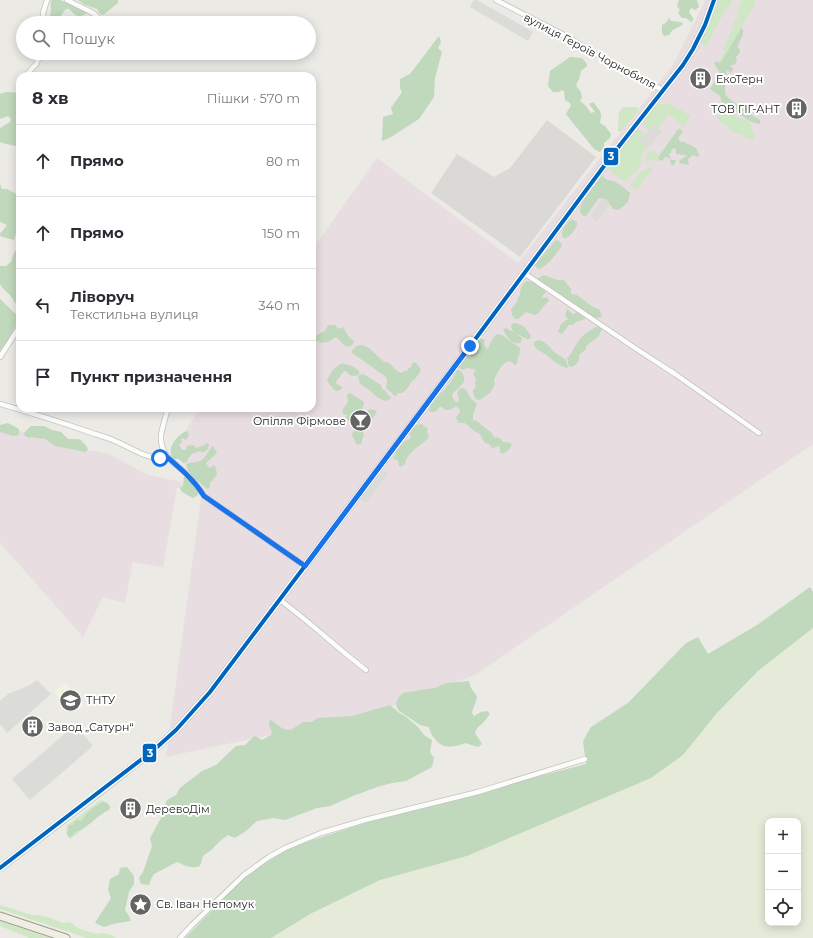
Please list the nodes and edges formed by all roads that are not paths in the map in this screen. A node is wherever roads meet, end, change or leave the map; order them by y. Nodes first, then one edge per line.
1 (47, 0) edge
2 (67, 0) edge
3 (496, 0) edge
4 (714, 0) edge
5 (43, 16) edge
6 (96, 16) edge
7 (38, 60) edge
8 (29, 72) edge
9 (662, 90) junction
10 (524, 273) junction
11 (16, 332) edge
12 (0, 357) edge
13 (0, 404) edge
14 (16, 409) edge
15 (28, 412) edge
16 (167, 412) edge
17 (759, 433) dead end
18 (167, 457) junction
19 (305, 566) junction
20 (280, 600) junction
21 (366, 670) dead end
22 (586, 759) dead end
23 (0, 868) edge
24 (0, 916) edge
25 (66, 938) edge
26 (180, 938) edge

1 - 5 street
2 - 6 street
3 - 9 street, вулиця Героїв Чорнобиля
4 - 9 street
7 - 8 street
9 - 10 street
10 - 17 street
10 - 19 street
11 - 12 street
13 - 14 street
15 - 18 street
16 - 18 street
18 - 19 street
19 - 20 street
20 - 21 street
20 - 23 street
22 - 26 street
24 - 25 main road

